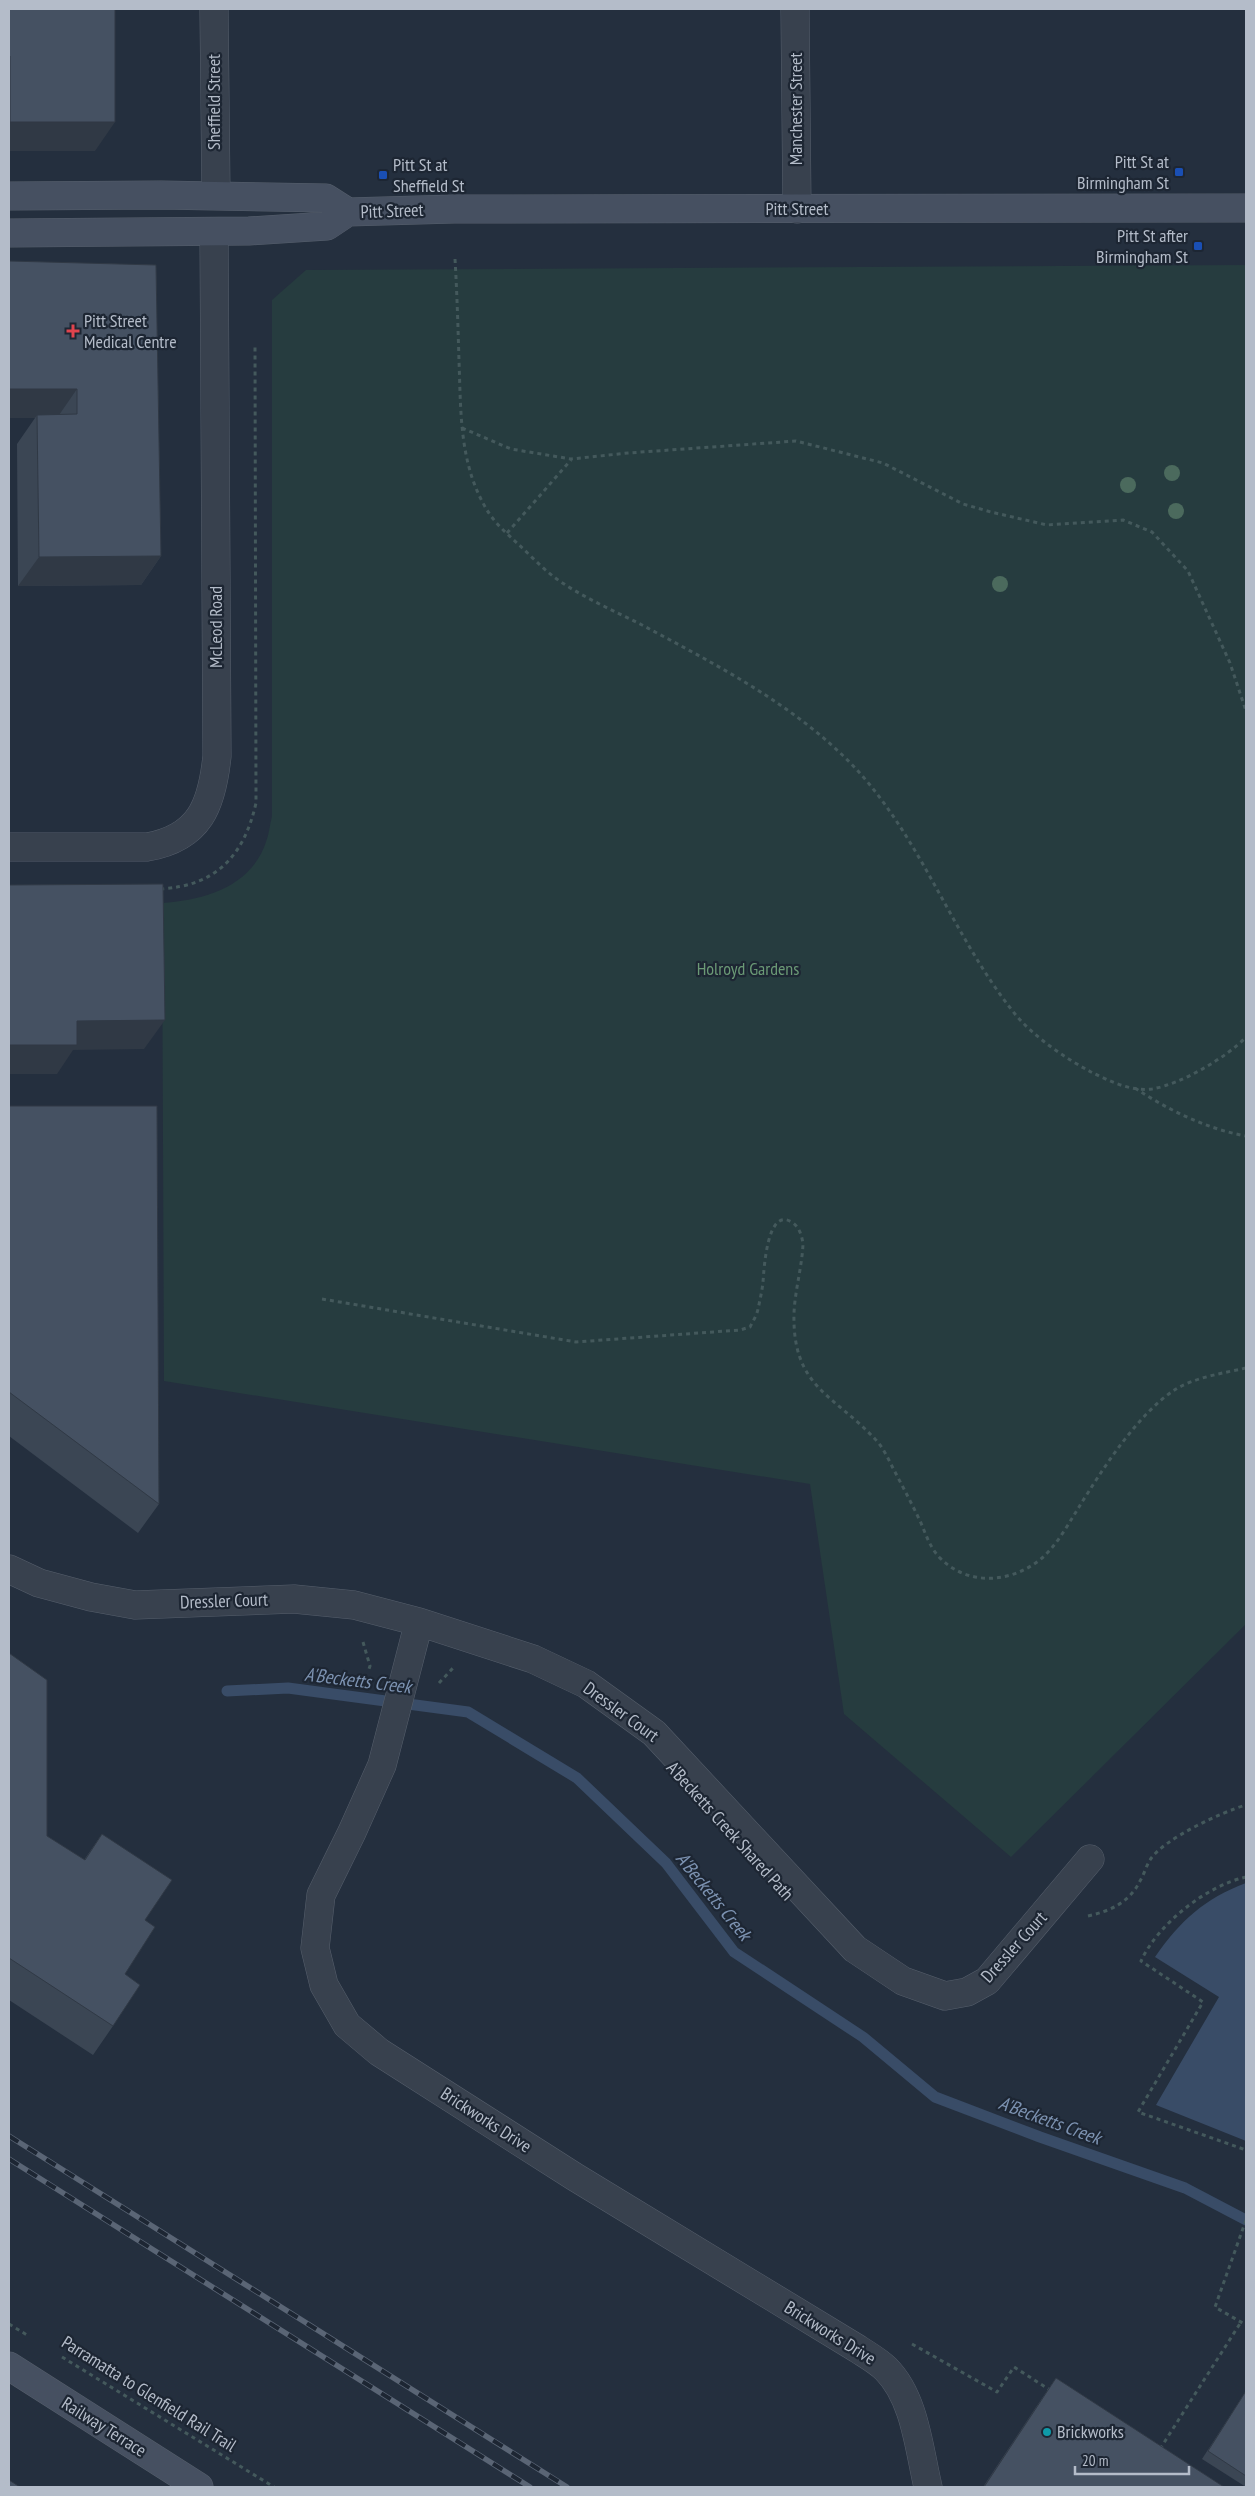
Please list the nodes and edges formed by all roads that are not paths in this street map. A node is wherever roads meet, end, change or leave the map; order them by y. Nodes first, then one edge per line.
1 (214, 9) edge
2 (795, 9) edge
3 (9, 196) edge
4 (216, 196) junction
5 (1246, 208) edge
6 (796, 210) junction
7 (348, 212) junction
8 (214, 232) junction
9 (9, 233) edge
10 (9, 847) edge
11 (9, 1569) edge
12 (419, 1622) junction
13 (1090, 1859) dead end
14 (9, 2366) edge
15 (198, 2487) edge
16 (928, 2487) edge

1 - 4 street, Sheffield Street
2 - 6 street, Manchester Street
3 - 4 main road, Pitt Street
4 - 7 main road, Pitt Street
5 - 6 main road, Pitt Street
6 - 7 main road, Pitt Street
7 - 8 main road, Pitt Street
8 - 9 main road, Pitt Street
8 - 10 street, McLeod Road
11 - 12 street, Dressler Court
12 - 13 street, Dressler Court
12 - 16 street, Brickworks Drive
14 - 15 main road, Railway Terrace

